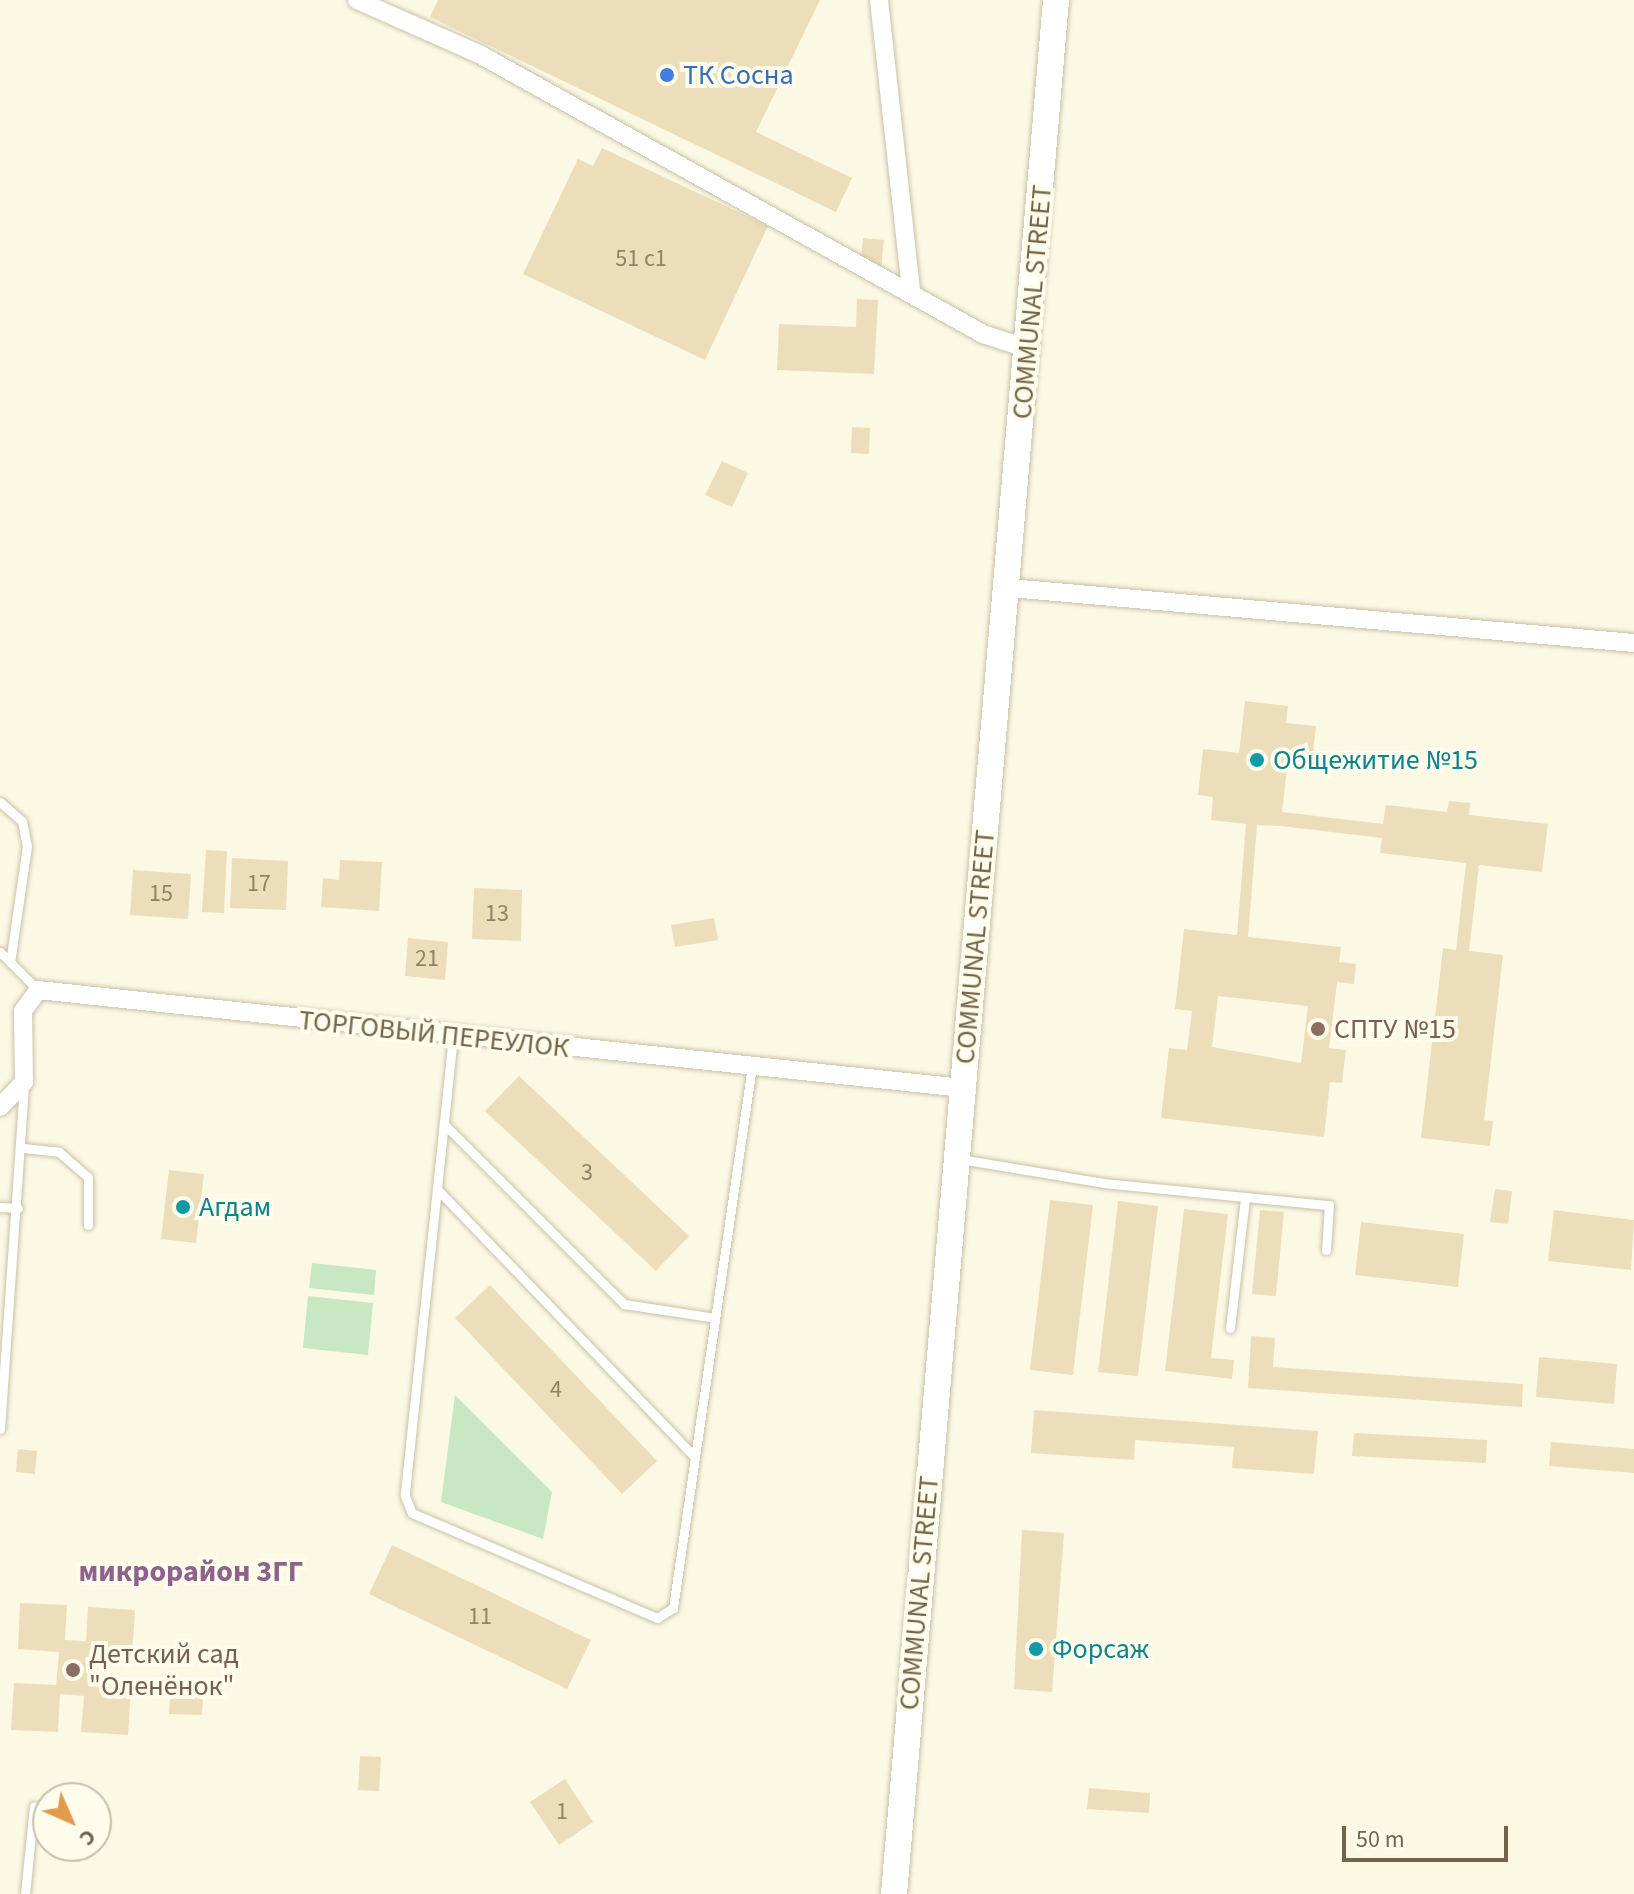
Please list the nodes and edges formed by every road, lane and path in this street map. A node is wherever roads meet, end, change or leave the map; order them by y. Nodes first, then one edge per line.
1 (357, 0) edge
2 (879, 0) edge
3 (1056, 0) edge
4 (911, 290) junction
5 (1029, 349) junction
6 (1010, 588) junction
7 (1634, 643) edge
8 (0, 802) edge
9 (0, 952) edge
10 (10, 962) junction
11 (38, 990) junction
12 (453, 1036) junction
13 (752, 1066) junction
14 (24, 1082) junction
15 (962, 1088) junction
16 (0, 1107) edge
17 (444, 1124) junction
18 (23, 1148) junction
19 (956, 1158) junction
20 (437, 1189) junction
21 (1245, 1199) junction
22 (0, 1207) edge
23 (18, 1208) junction
24 (88, 1225) dead end
25 (1326, 1250) dead end
26 (715, 1318) junction
27 (1230, 1328) dead end
28 (3, 1343) edge
29 (0, 1429) edge
30 (695, 1457) junction
31 (32, 1826) edge
32 (25, 1894) edge
33 (894, 1894) edge

1 - 4 street
2 - 4 street
3 - 5 main road, COMMUNAL STREET
4 - 5 street
5 - 6 main road, COMMUNAL STREET
6 - 7 street
6 - 15 main road, COMMUNAL STREET
8 - 10 lane
9 - 10 lane
10 - 11 lane
11 - 12 street, ТОРГОВЫЙ ПЕРЕУЛОК
11 - 14 street
12 - 13 street, ТОРГОВЫЙ ПЕРЕУЛОК
12 - 17 lane
13 - 15 street, ТОРГОВЫЙ ПЕРЕУЛОК
13 - 26 lane
14 - 16 street
14 - 18 lane
15 - 19 main road, COMMUNAL STREET
17 - 20 lane
17 - 26 lane
18 - 23 lane
18 - 24 lane
19 - 21 lane
19 - 33 main road, COMMUNAL STREET
20 - 30 lane
20 - 30 lane
21 - 25 lane
21 - 27 lane
22 - 23 lane
23 - 28 lane
26 - 30 lane
28 - 29 lane
31 - 32 lane

